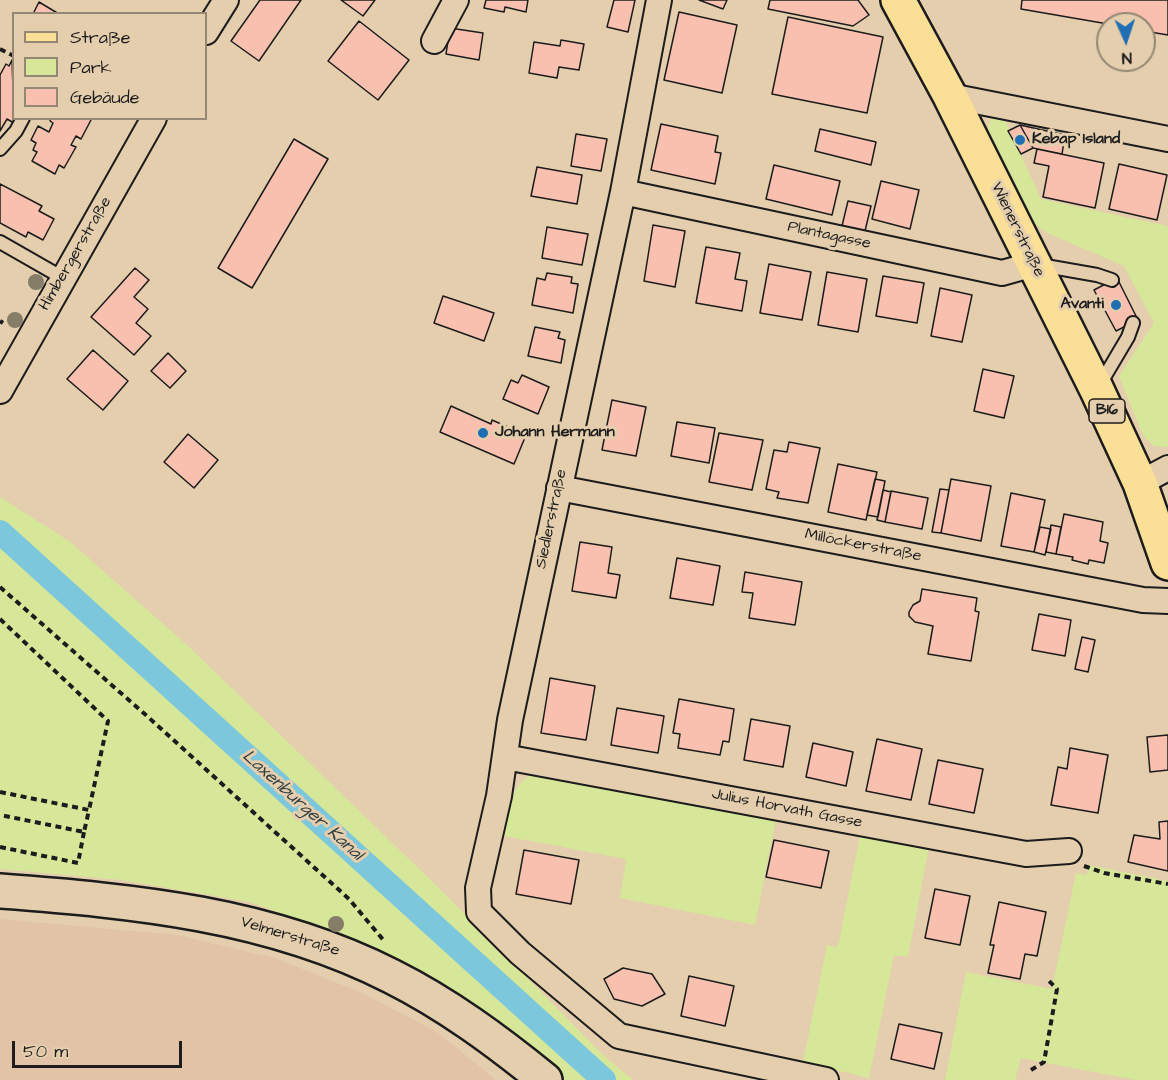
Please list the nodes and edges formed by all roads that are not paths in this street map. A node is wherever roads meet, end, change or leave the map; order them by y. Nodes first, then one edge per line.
1 (226, 0) edge
2 (456, 0) edge
3 (659, 0) edge
4 (898, 0) edge
5 (207, 30) edge
6 (434, 41) dead end
7 (950, 96) junction
8 (22, 120) edge
9 (153, 120) edge
10 (1168, 139) edge
11 (0, 149) edge
12 (623, 192) junction
13 (0, 242) edge
14 (1034, 264) junction
15 (63, 278) junction
16 (1112, 280) dead end
17 (1133, 322) dead end
18 (1097, 390) junction
19 (0, 391) edge
20 (1154, 476) edge
21 (559, 488) junction
22 (1168, 563) edge
23 (1168, 601) edge
24 (505, 757) junction
25 (1069, 851) road end
26 (0, 891) edge
27 (747, 1072) edge
28 (545, 1080) edge
29 (826, 1080) edge

1 - 5 street
2 - 6 street
3 - 12 street, Siedlerstraße
4 - 7 main road, Wienerstraße / B16
7 - 10 street
7 - 14 main road, Wienerstraße / B16
8 - 11 lane
9 - 15 street, Himbergerstraße
12 - 14 street, Plantagasse
12 - 21 street, Siedlerstraße
13 - 15 lane
14 - 16 lane
14 - 18 main road, Wienerstraße / B16
15 - 19 street, Himbergerstraße
17 - 18 lane
18 - 20 main road, Wienerstraße / B16
20 - 22 main road, Wienerstraße / B16
21 - 23 street, Millöckerstraße
21 - 24 street, Siedlerstraße
24 - 25 street, Julius Horvath Gasse
24 - 27 street, Siedlerstraße
26 - 28 street, Velmerstraße
27 - 29 street, Siedlerstraße

